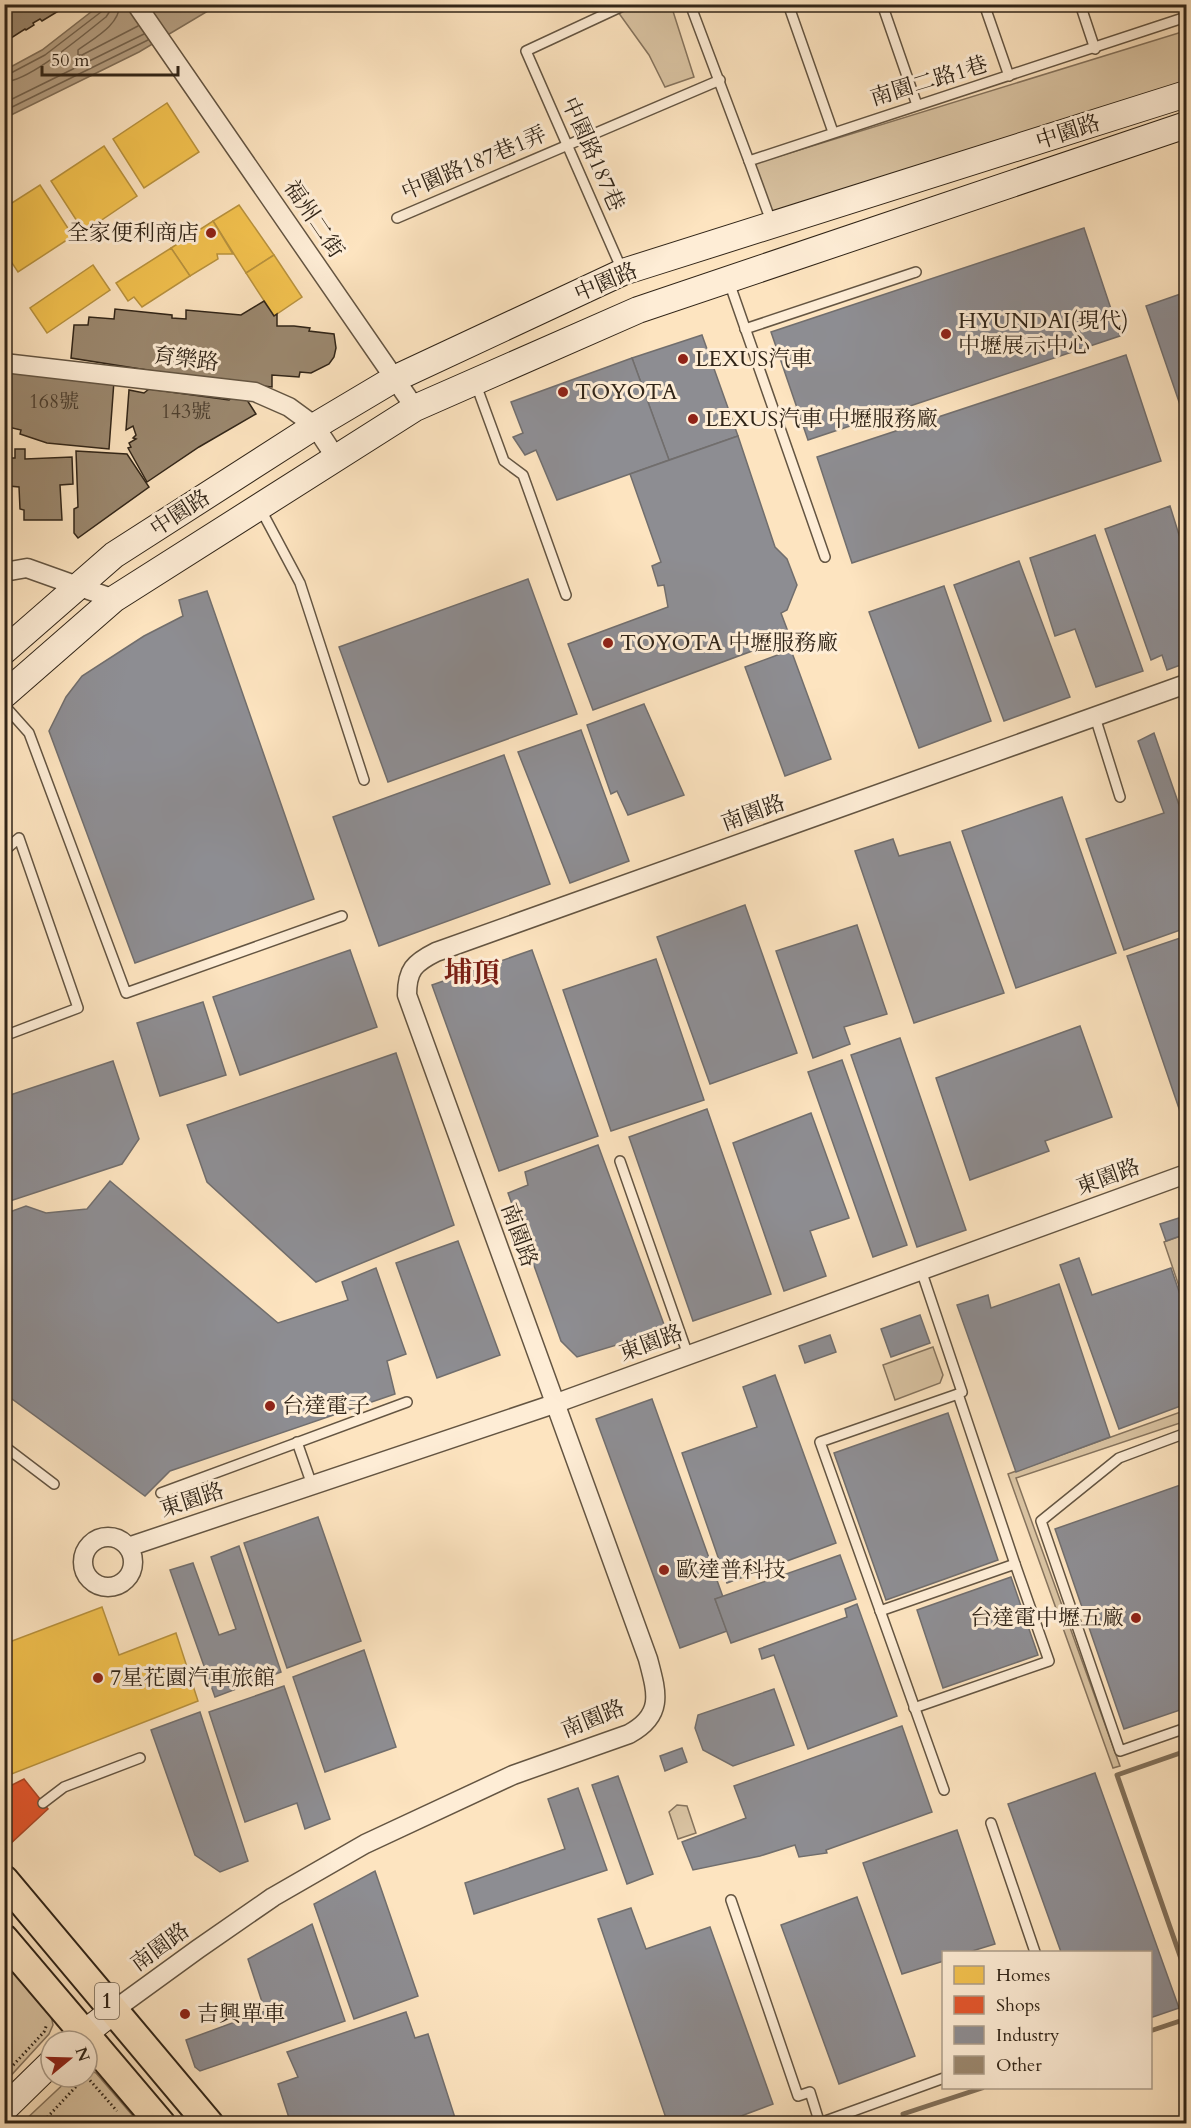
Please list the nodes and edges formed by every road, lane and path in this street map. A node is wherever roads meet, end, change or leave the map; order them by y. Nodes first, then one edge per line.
1 (136, 4) edge
2 (627, 4) edge
3 (690, 4) edge
4 (788, 4) edge
5 (882, 4) edge
6 (984, 4) edge
7 (1080, 4) edge
8 (1186, 17) edge
9 (1095, 49) junction
10 (1009, 76) junction
11 (720, 80) junction
12 (1186, 94) edge
13 (917, 105) junction
14 (1186, 125) edge
15 (833, 132) junction
16 (568, 144) junction
17 (749, 161) junction
18 (397, 218) dead end
19 (772, 226) junction
20 (623, 272) junction
21 (916, 272) dead end
22 (728, 280) junction
23 (745, 329) junction
24 (4, 363) edge
25 (394, 379) junction
26 (475, 381) junction
27 (415, 408) junction
28 (315, 426) junction
29 (336, 458) junction
30 (259, 507) junction
31 (825, 557) dead end
32 (4, 572) edge
33 (79, 586) junction
34 (566, 595) dead end
35 (114, 599) junction
36 (4, 651) edge
37 (1186, 684) edge
38 (4, 695) edge
39 (4, 705) edge
40 (1095, 717) junction
41 (364, 780) dead end
42 (1120, 797) dead end
43 (4, 851) edge
44 (342, 916) dead end
45 (4, 1036) edge
46 (620, 1161) dead end
47 (1186, 1176) edge
48 (921, 1270) junction
49 (688, 1355) junction
50 (958, 1394) junction
51 (407, 1402) dead end
52 (554, 1404) junction
53 (1186, 1433) edge
54 (297, 1442) junction
55 (4, 1446) edge
56 (54, 1484) dead end
57 (312, 1485) junction
58 (161, 1493) dead end
59 (128, 1547) dead end
60 (1015, 1564) junction
61 (880, 1611) junction
62 (914, 1708) junction
63 (1186, 1728) edge
64 (140, 1758) dead end
65 (944, 1790) dead end
66 (43, 1803) dead end
67 (991, 1823) dead end
68 (4, 1880) edge
69 (731, 1900) dead end
70 (4, 1939) edge
71 (1034, 1951) edge
72 (114, 2010) junction
73 (44, 2016) dead end
74 (73, 2029) edge
75 (89, 2029) edge
76 (99, 2058) edge
77 (4, 2075) edge
78 (39, 2075) edge
79 (942, 2079) edge
80 (75, 2089) edge
81 (97, 2089) edge
82 (4, 2109) edge
83 (121, 2116) dead end
84 (820, 2123) edge
85 (41, 2124) edge
86 (161, 2124) edge
87 (209, 2124) edge

1 - 25 street, 福州二街
2 - 16 lane, 中園路187巷
3 - 11 lane
4 - 15 lane
5 - 13 lane
6 - 10 lane
7 - 9 lane
8 - 9 lane, 南園二路1巷
9 - 10 lane, 南園二路1巷
10 - 13 lane, 南園二路1巷
11 - 16 lane, 中園路187巷1弄
11 - 17 lane
12 - 19 main road, 中園路
13 - 15 lane, 南園二路1巷
14 - 22 main road, 中園路
15 - 17 lane, 南園二路1巷
16 - 18 lane, 中園路187巷1弄
16 - 20 lane, 中園路187巷
17 - 19 lane
19 - 20 main road, 中園路
20 - 25 main road, 中園路
21 - 23 lane
22 - 23 lane
22 - 26 main road, 中園路
23 - 31 lane
24 - 28 street, 育樂路
25 - 27 street, 福州二街
25 - 28 main road, 中園路
26 - 27 main road, 中園路
26 - 34 lane
27 - 29 main road, 中園路
28 - 29 street, 育樂路
28 - 33 main road, 中園路
29 - 30 main road, 中園路
30 - 35 main road, 中園路
30 - 41 lane
32 - 33 street
33 - 35 street
33 - 36 main road, 中園路
35 - 38 main road, 中園路
37 - 40 street, 南園路
39 - 44 lane
40 - 42 lane
40 - 52 street, 南園路
43 - 45 lane
46 - 49 lane
47 - 48 street, 東園路
48 - 49 street, 東園路
48 - 50 lane
49 - 52 street, 東園路
50 - 60 lane
50 - 61 lane
51 - 54 lane
52 - 57 street, 東園路
52 - 72 street, 南園路
53 - 63 lane
54 - 57 lane
54 - 58 lane
55 - 56 lane
57 - 59 street, 東園路
60 - 61 lane
60 - 62 lane
61 - 62 lane
62 - 65 lane
64 - 66 lane
67 - 71 lane
68 - 72 main road, 1
69 - 84 lane
70 - 74 main road, 1
72 - 75 main road
72 - 87 main road, 1
73 - 77 path
76 - 86 main road, 1
78 - 82 main road
79 - 84 lane
80 - 85 path
81 - 83 path

